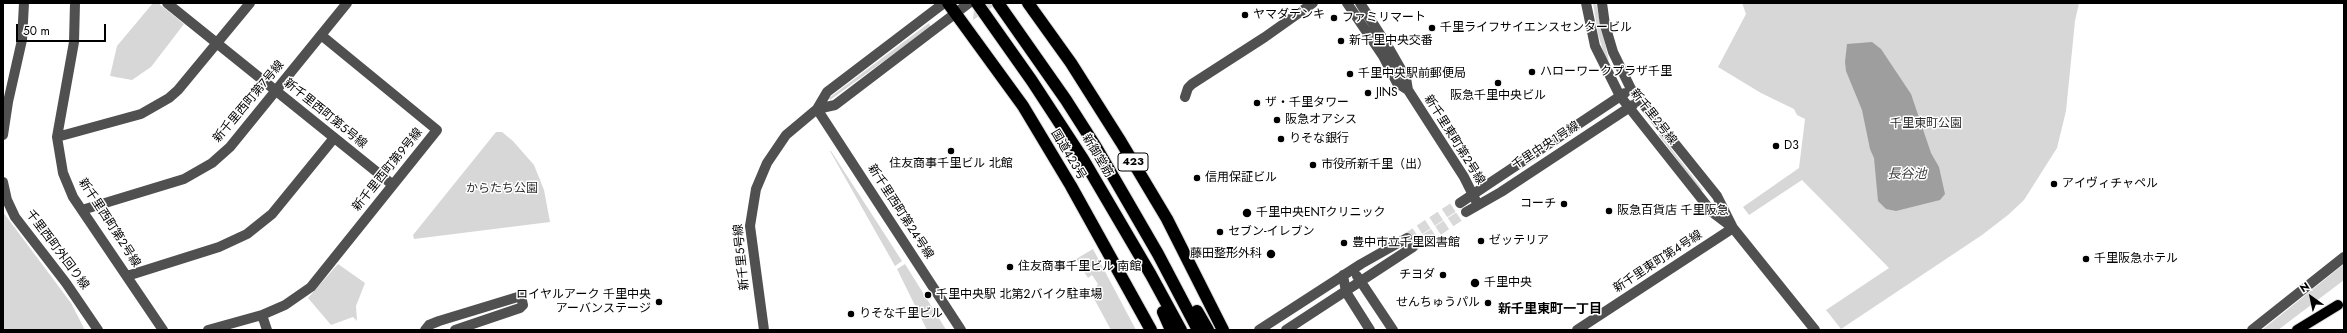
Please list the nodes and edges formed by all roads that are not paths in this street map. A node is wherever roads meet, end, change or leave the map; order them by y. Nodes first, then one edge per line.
1 (24, 3) edge
2 (75, 3) edge
3 (167, 3) edge
4 (250, 3) edge
5 (347, 3) edge
6 (944, 3) edge
7 (948, 3) edge
8 (969, 3) edge
9 (976, 3) edge
10 (998, 3) edge
11 (1028, 3) edge
12 (1313, 3) edge
13 (1347, 3) edge
14 (1360, 3) edge
15 (1586, 3) edge
16 (1602, 3) edge
17 (956, 14) junction
18 (321, 35) junction
19 (217, 44) junction
20 (1631, 89) junction
21 (1408, 90) junction
22 (276, 91) junction
23 (1620, 96) junction
24 (1185, 97) dead end
25 (1640, 101) junction
26 (1629, 108) junction
27 (817, 109) junction
28 (3, 135) edge
29 (57, 137) junction
30 (334, 138) junction
31 (3, 182) edge
32 (392, 186) junction
33 (1473, 194) junction
34 (1460, 203) tunnel mouth
35 (1478, 205) junction
36 (82, 210) junction
37 (1466, 212) tunnel mouth
38 (1733, 228) junction
39 (1407, 238) tunnel mouth
40 (1413, 247) tunnel mouth
41 (1136, 250) junction
42 (1158, 254) junction
43 (2344, 258) edge
44 (1353, 269) junction
45 (1343, 275) junction
46 (127, 276) junction
47 (1361, 281) junction
48 (1346, 292) junction
49 (2341, 302) edge
50 (262, 315) junction
51 (98, 330) edge
52 (163, 330) edge
53 (208, 330) edge
54 (266, 330) edge
55 (425, 330) edge
56 (455, 330) edge
57 (764, 330) edge
58 (961, 330) edge
59 (1151, 330) edge
60 (1171, 330) edge
61 (1181, 330) edge
62 (1198, 330) edge
63 (1208, 330) edge
64 (1223, 330) edge
65 (1259, 330) edge
66 (1286, 330) edge
67 (1370, 330) edge
68 (1393, 330) edge
69 (1577, 330) edge
70 (1815, 330) edge
71 (2252, 330) edge
72 (2297, 330) edge
73 (2308, 330) edge

1 - 28 street
2 - 29 street, 新千里西町第2号線
3 - 19 street, 新千里西町第5号線
4 - 19 street
5 - 18 street, 新千里西町第7号線
6 - 27 street, 新千里5号線
7 - 17 highway, 国道423号
8 - 17 street, 新千里5号線
9 - 41 highway, 新御堂筋
10 - 42 highway, 新御堂筋 / 423
11 - 64 highway, 423
12 - 24 street
13 - 21 street, 新千里東町第2号線
14 - 21 street, 新千里東町第2号線
15 - 23 street, 新千里2号線
16 - 20 street, 新千里2号線
17 - 27 street, 新千里5号線
17 - 59 highway, 国道423号
18 - 22 street, 新千里西町第7号線
18 - 32 street, 新千里西町第9号線
19 - 22 street, 新千里西町第5号線
19 - 29 street
20 - 23 street, 千里中央1号線
20 - 25 street, 新千里2号線
21 - 33 street, 新千里東町第2号線
22 - 30 street, 新千里西町第5号線
22 - 36 street, 新千里西町第7号線
23 - 26 street, 新千里2号線
23 - 33 street, 千里中央1号線
25 - 26 street, 千里中央1号線
25 - 38 street, 新千里2号線
26 - 35 street, 千里中央1号線
26 - 38 street, 新千里2号線
27 - 57 street, 新千里5号線
27 - 58 street, 新千里西町第24号線
29 - 36 street, 新千里西町第2号線
30 - 32 street, 新千里西町第5号線
30 - 46 street
31 - 51 street, 千里西町外回り線
32 - 50 street, 新千里西町第9号線
33 - 34 street, 千里中央1号線
33 - 35 street, 新千里東町第2号線
35 - 37 street, 千里中央1号線
36 - 46 street, 新千里西町第2号線
38 - 69 street, 新千里東町第4号線
38 - 70 street, 新千里2号線
39 - 44 street
40 - 47 street
41 - 60 highway
41 - 61 highway, 新御堂筋
42 - 62 highway, 新御堂筋 / 423
42 - 63 highway
43 - 71 street
44 - 45 street
44 - 47 street
45 - 48 street
45 - 65 street
46 - 52 street, 新千里西町第2号線
47 - 48 street
47 - 68 street
48 - 66 street
48 - 67 street
49 - 72 main road
49 - 73 main road
50 - 53 street
50 - 54 street
55 - 56 street

